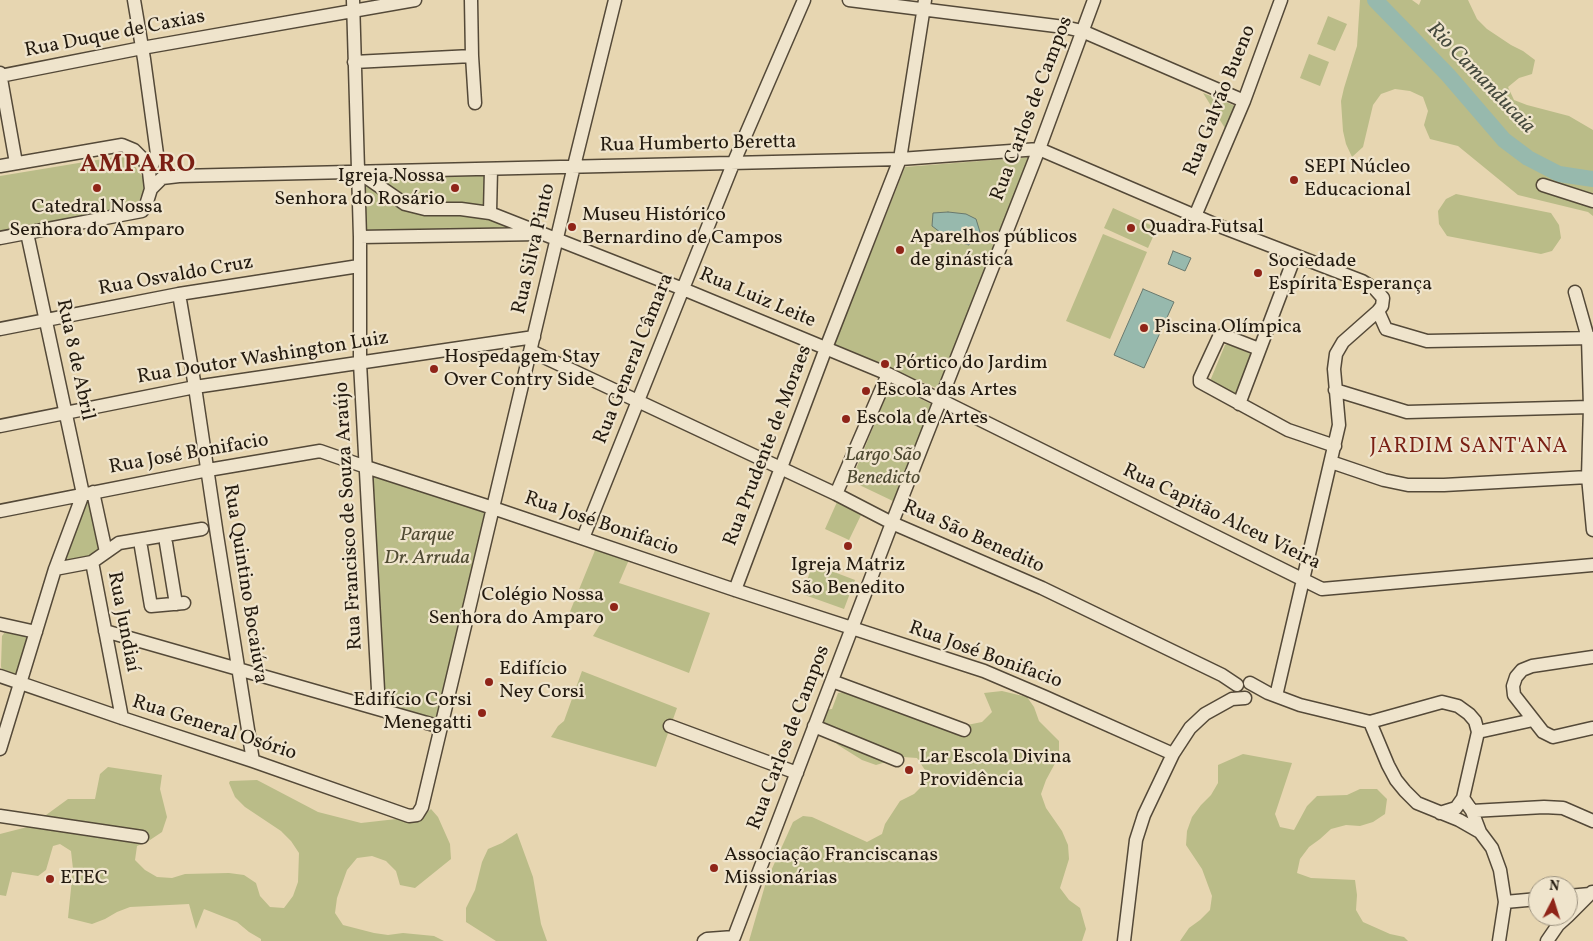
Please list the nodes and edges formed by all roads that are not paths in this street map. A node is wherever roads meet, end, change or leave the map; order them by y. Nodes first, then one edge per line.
1 (134, 0) edge
2 (415, 0) edge
3 (471, 0) edge
4 (615, 0) edge
5 (804, 0) edge
6 (849, 0) edge
7 (1094, 0) edge
8 (1282, 0) edge
9 (353, 5) edge
10 (924, 5) edge
11 (1082, 31) junction
12 (142, 48) junction
13 (472, 56) junction
14 (354, 62) junction
15 (0, 75) edge
16 (1244, 101) junction
17 (476, 103) dead end
18 (1039, 148) junction
19 (900, 159) junction
20 (16, 164) junction
21 (733, 164) junction
22 (0, 166) edge
23 (574, 166) junction
24 (491, 169) junction
25 (357, 171) junction
26 (149, 172) junction
27 (1543, 185) dead end
28 (151, 189) junction
29 (1593, 201) edge
30 (490, 213) junction
31 (1195, 216) junction
32 (27, 233) junction
33 (552, 236) junction
34 (360, 237) junction
35 (0, 238) edge
36 (1295, 256) junction
37 (359, 266) junction
38 (683, 289) junction
39 (1575, 292) dead end
40 (178, 294) junction
41 (1378, 311) junction
42 (46, 319) junction
43 (0, 329) edge
44 (534, 337) junction
45 (1591, 338) edge
46 (826, 348) junction
47 (1259, 349) junction
48 (531, 351) junction
49 (360, 363) junction
50 (888, 374) junction
51 (195, 387) junction
52 (1335, 390) junction
53 (940, 399) junction
54 (638, 401) junction
55 (1239, 404) junction
56 (1590, 407) junction
57 (65, 412) junction
58 (0, 426) edge
59 (1335, 446) junction
60 (1331, 462) junction
61 (366, 467) junction
62 (781, 469) junction
63 (208, 470) junction
64 (1588, 477) junction
65 (88, 493) junction
66 (836, 494) junction
67 (493, 508) junction
68 (0, 510) edge
69 (892, 523) junction
70 (202, 529) dead end
71 (1593, 530) edge
72 (217, 535) junction
73 (583, 538) junction
74 (166, 543) junction
75 (140, 547) junction
76 (106, 552) junction
77 (92, 562) junction
78 (1593, 565) edge
79 (55, 569) junction
80 (1302, 580) junction
81 (735, 590) junction
82 (0, 624) edge
83 (852, 628) junction
84 (105, 631) junction
85 (36, 632) junction
86 (1593, 657) edge
87 (238, 668) junction
88 (0, 676) edge
89 (19, 682) junction
90 (832, 682) junction
91 (1242, 692) junction
92 (1272, 695) junction
93 (379, 708) junction
94 (122, 718) junction
95 (1533, 720) junction
96 (1370, 722) junction
97 (670, 726) dead end
98 (814, 726) junction
99 (441, 727) junction
100 (1592, 728) edge
101 (964, 730) dead end
102 (1478, 732) junction
103 (0, 749) edge
104 (1173, 754) junction
105 (897, 760) dead end
106 (253, 761) junction
107 (796, 773) junction
108 (1463, 798) junction
109 (1472, 811) junction
110 (1440, 813) junction
111 (417, 815) joint
112 (0, 816) edge
113 (1593, 821) edge
114 (1480, 832) junction
115 (142, 837) dead end
116 (1592, 893) edge
117 (1578, 895) edge
118 (1528, 900) edge
119 (1505, 902) junction
120 (1578, 906) edge
121 (1557, 926) edge
122 (704, 941) edge
123 (1124, 941) edge
124 (1500, 941) edge
125 (1547, 941) edge

1 - 12 street
2 - 9 street, Rua Duque de Caxias
3 - 13 street
4 - 23 street, Rua Silva Pinto
5 - 21 street, Rua General Câmara
6 - 10 street
7 - 11 street, Rua Carlos de Campos
8 - 16 street, Rua Galvão Bueno
9 - 12 street, Rua Duque de Caxias
9 - 14 street, Rua Francisco de Souza Araújo
10 - 11 street
10 - 19 street, Rua Prudente de Moraes
11 - 16 street
11 - 18 street, Rua Carlos de Campos
12 - 15 street, Rua Duque de Caxias
12 - 26 street
13 - 14 street
13 - 17 street
14 - 25 street, Rua Francisco de Souza Araújo
15 - 20 street
16 - 31 street, Rua Galvão Bueno
18 - 19 street, Rua Humberto Beretta
18 - 31 street
18 - 53 street, Rua Carlos de Campos
19 - 21 street, Rua Humberto Beretta
19 - 46 street, Rua Prudente de Moraes
20 - 22 street
20 - 26 street
21 - 23 street, Rua Humberto Beretta
21 - 38 street, Rua General Câmara
23 - 24 street, Rua Humberto Beretta
23 - 33 street, Rua Silva Pinto
24 - 25 street, Rua Humberto Beretta
24 - 30 street
25 - 28 street, Rua Humberto Beretta
25 - 30 street, Rua Luiz Leite
25 - 34 street, Rua Francisco de Souza Araújo
26 - 28 street
27 - 29 street
28 - 32 street
30 - 33 street, Rua Luiz Leite
31 - 36 street
32 - 35 street
32 - 42 street, Rua 8 de Abril
33 - 34 street
33 - 38 street, Rua Luiz Leite
33 - 44 street, Rua Silva Pinto
34 - 37 street, Rua Francisco de Souza Araújo
36 - 41 street
36 - 47 street
37 - 40 street, Rua Osvaldo Cruz
37 - 49 street, Rua Francisco de Souza Araújo
38 - 46 street, Rua Luiz Leite
38 - 54 street, Rua General Câmara
39 - 45 street
40 - 42 street, Rua Osvaldo Cruz
40 - 51 street, Rua Quintino Bocaiúva
41 - 45 street
41 - 52 street
42 - 43 street, Rua Osvaldo Cruz
42 - 57 street, Rua 8 de Abril
44 - 48 street, Rua Silva Pinto
44 - 49 street, Rua Doutor Washington Luiz
45 - 56 street
46 - 50 street, Rua Luiz Leite
46 - 62 street, Rua Prudente de Moraes
47 - 55 street
47 - 55 street
48 - 54 street, Rua São Benedito
48 - 67 street, Rua Silva Pinto
49 - 51 street, Rua Doutor Washington Luiz
49 - 61 street, Rua Francisco de Souza Araújo
50 - 53 street, Rua Luiz Leite
50 - 66 street
51 - 57 street, Rua Doutor Washington Luiz
51 - 63 street, Rua Quintino Bocaiúva
52 - 56 street
52 - 59 street
53 - 69 street, Rua Carlos de Campos
53 - 80 street, Rua Capitão Alceu Vieira
54 - 62 street, Rua São Benedito
54 - 73 street, Rua General Câmara
55 - 59 street
56 - 64 street
57 - 58 street, Rua Doutor Washington Luiz
57 - 65 street, Rua 8 de Abril
59 - 60 street
60 - 64 street
60 - 80 street
61 - 63 street, Rua José Bonifacio
61 - 67 street, Rua José Bonifacio
61 - 93 street, Rua Francisco de Souza Araújo
62 - 66 street, Rua São Benedito
62 - 81 street, Rua Prudente de Moraes
63 - 65 street, Rua José Bonifacio
63 - 72 street, Rua Quintino Bocaiúva
64 - 71 street
65 - 68 street, Rua José Bonifacio
65 - 76 street, Rua 8 de Abril
65 - 79 street
66 - 69 street, Rua São Benedito
67 - 73 street, Rua José Bonifacio
67 - 99 street, Rua Silva Pinto
69 - 83 street, Rua Carlos de Campos
69 - 91 street, Rua São Benedito
70 - 76 street
72 - 74 street
72 - 87 street, Rua Quintino Bocaiúva
73 - 81 street, Rua José Bonifacio
74 - 75 street
74 - 75 street
75 - 76 street
76 - 77 street
77 - 79 street
77 - 84 street, Rua Jundiaí
78 - 80 street, Rua Capitão Alceu Vieira
79 - 85 street
80 - 92 street
81 - 83 street, Rua José Bonifacio
82 - 85 street
83 - 90 street, Rua Carlos de Campos
83 - 104 street, Rua José Bonifacio
84 - 87 street
84 - 94 street, Rua Jundiaí
85 - 89 street
86 - 95 street
87 - 93 street
87 - 106 street, Rua Quintino Bocaiúva
88 - 89 street, Rua General Osório
89 - 94 street, Rua General Osório
89 - 103 street
90 - 98 street, Rua Carlos de Campos
90 - 101 street
91 - 92 street, Rua São Benedito
91 - 104 street
92 - 96 street, Rua São Benedito
93 - 99 street
94 - 106 street, Rua General Osório
95 - 100 street
95 - 102 street
96 - 102 street
96 - 110 street
97 - 107 street
98 - 105 street
98 - 107 street, Rua Carlos de Campos
99 - 111 street, Rua Silva Pinto
102 - 108 street
104 - 123 street
106 - 111 street, Rua General Osório
107 - 122 street, Rua Carlos de Campos
108 - 109 street
108 - 110 street
109 - 113 street
109 - 114 street
110 - 114 street
112 - 115 street
114 - 119 street
116 - 117 street
116 - 120 street
118 - 119 street
119 - 124 street
121 - 125 street

